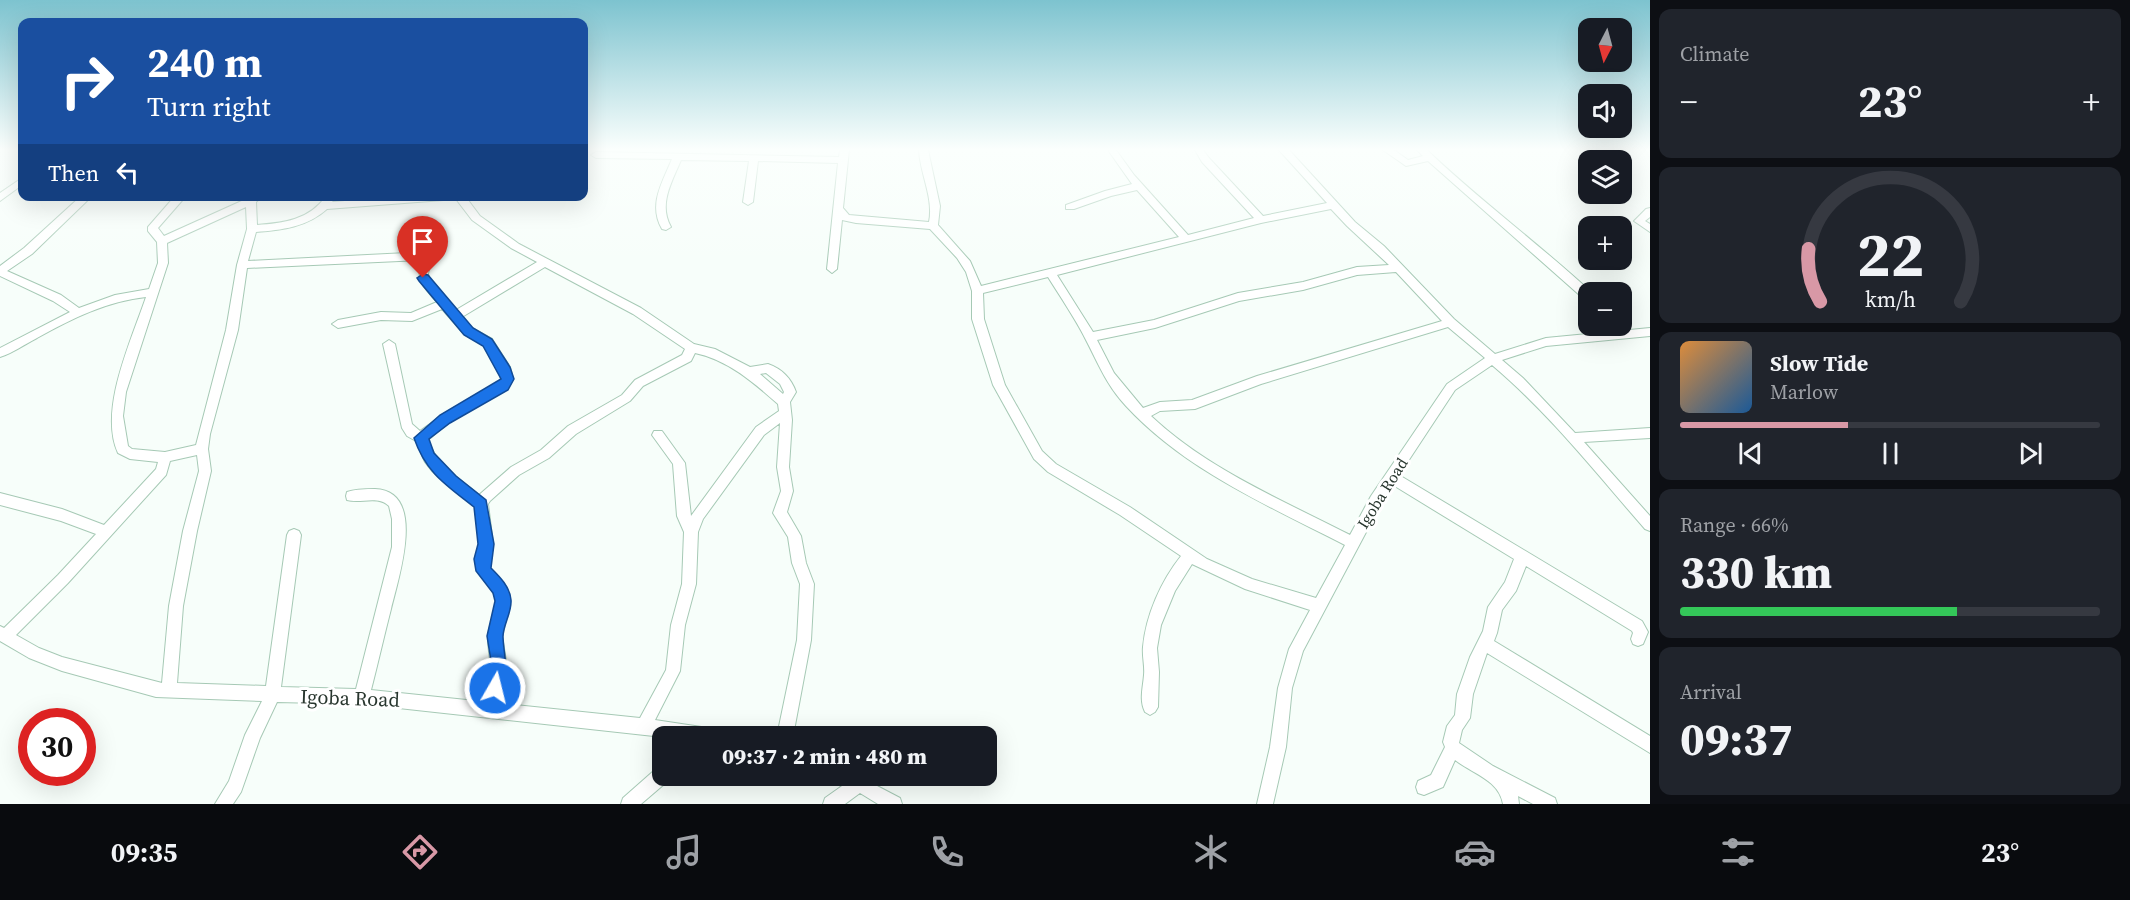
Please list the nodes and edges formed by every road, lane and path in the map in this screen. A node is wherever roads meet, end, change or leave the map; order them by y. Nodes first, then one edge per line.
1 (14, 188) edge
2 (666, 188) edge
3 (750, 188) edge
4 (842, 188) edge
5 (932, 188) edge
6 (1133, 188) edge
7 (1141, 188) edge
8 (1231, 188) edge
9 (1318, 188) edge
10 (1465, 188) edge
11 (0, 198) edge
12 (82, 201) edge
13 (177, 201) edge
14 (246, 201) edge
15 (252, 201) edge
16 (329, 201) edge
17 (462, 201) edge
18 (748, 202) dead end
19 (1334, 205) junction
20 (1070, 207) dead end
21 (840, 210) junction
22 (1650, 211) edge
23 (1261, 220) junction
24 (933, 226) junction
25 (666, 227) dead end
26 (252, 229) junction
27 (1650, 229) edge
28 (1186, 239) junction
29 (162, 241) junction
30 (544, 262) junction
31 (242, 265) junction
32 (1398, 268) junction
33 (832, 269) dead end
34 (0, 272) edge
35 (1051, 273) junction
36 (1578, 285) edge
37 (977, 291) junction
38 (154, 292) junction
39 (443, 304) junction
40 (79, 313) junction
41 (455, 316) junction
42 (1450, 322) junction
43 (338, 324) dead end
44 (1632, 331) edge
45 (1650, 332) edge
46 (1586, 336) edge
47 (1090, 337) junction
48 (389, 344) dead end
49 (0, 353) edge
50 (689, 353) junction
51 (1492, 359) junction
52 (785, 407) junction
53 (1144, 416) junction
54 (1650, 433) edge
55 (658, 435) dead end
56 (421, 438) junction
57 (1575, 438) junction
58 (202, 449) junction
59 (165, 457) junction
60 (1391, 477) junction
61 (352, 496) dead end
62 (0, 499) edge
63 (481, 504) junction
64 (1650, 525) edge
65 (105, 531) junction
66 (691, 532) junction
67 (294, 535) dead end
68 (1353, 543) junction
69 (1190, 555) junction
70 (1522, 557) junction
71 (1319, 606) junction
72 (3, 635) edge
73 (1638, 639) dead end
74 (1486, 644) junction
75 (169, 690) junction
76 (272, 696) junction
77 (362, 697) junction
78 (481, 707) junction
79 (1150, 707) dead end
80 (644, 726) junction
81 (787, 726) edge
82 (652, 727) edge
83 (1650, 745) edge
84 (1453, 748) junction
85 (1502, 782) junction
86 (652, 784) edge
87 (856, 786) edge
88 (862, 786) edge
89 (1424, 787) dead end
90 (223, 804) edge
91 (629, 804) edge
92 (831, 804) edge
93 (894, 804) edge
94 (1265, 804) edge
95 (1511, 804) edge
96 (1549, 804) edge

1 - 11 street
2 - 25 street
3 - 18 street
4 - 21 street
5 - 24 street
6 - 20 street
7 - 28 street
8 - 23 street
9 - 19 street
10 - 36 street
12 - 34 street
13 - 29 street
14 - 29 street
15 - 26 street
16 - 26 street
17 - 30 street
19 - 23 street
19 - 32 street
21 - 24 street
21 - 33 street
22 - 27 street
23 - 28 street
24 - 37 street
26 - 31 street
28 - 35 street
29 - 38 street
30 - 41 street
30 - 50 street
31 - 39 street
31 - 58 street
32 - 42 street
32 - 47 street
34 - 40 street
35 - 37 street
35 - 47 street
37 - 69 street
38 - 40 street
38 - 59 street
39 - 41 street
39 - 43 street
40 - 49 street
41 - 56 street
42 - 51 street
42 - 53 street
44 - 45 street, Igoba Road
46 - 51 street, Igoba Road
47 - 53 street
48 - 56 street
50 - 52 street
50 - 63 street
51 - 57 street
51 - 60 street, Igoba Road
52 - 66 street
52 - 81 street
53 - 68 street
54 - 57 street
55 - 66 street
56 - 63 street
57 - 64 street
58 - 59 street
58 - 75 street
59 - 65 street
60 - 68 street, Igoba Road
60 - 70 street
61 - 77 street
62 - 65 street
63 - 78 street
65 - 72 street
66 - 80 street
67 - 76 street
68 - 71 street, Igoba Road
69 - 71 street
69 - 79 street
70 - 73 street
70 - 74 street
71 - 94 street, Igoba Road
72 - 75 street, Igoba Road
74 - 83 street
74 - 84 street
75 - 76 street, Igoba Road
76 - 77 street, Igoba Road
76 - 90 street
77 - 78 street, Igoba Road
78 - 80 street, Igoba Road
80 - 82 street, Igoba Road
84 - 85 street
84 - 89 street
85 - 95 street
85 - 96 street
86 - 91 street
87 - 92 street
88 - 93 street

